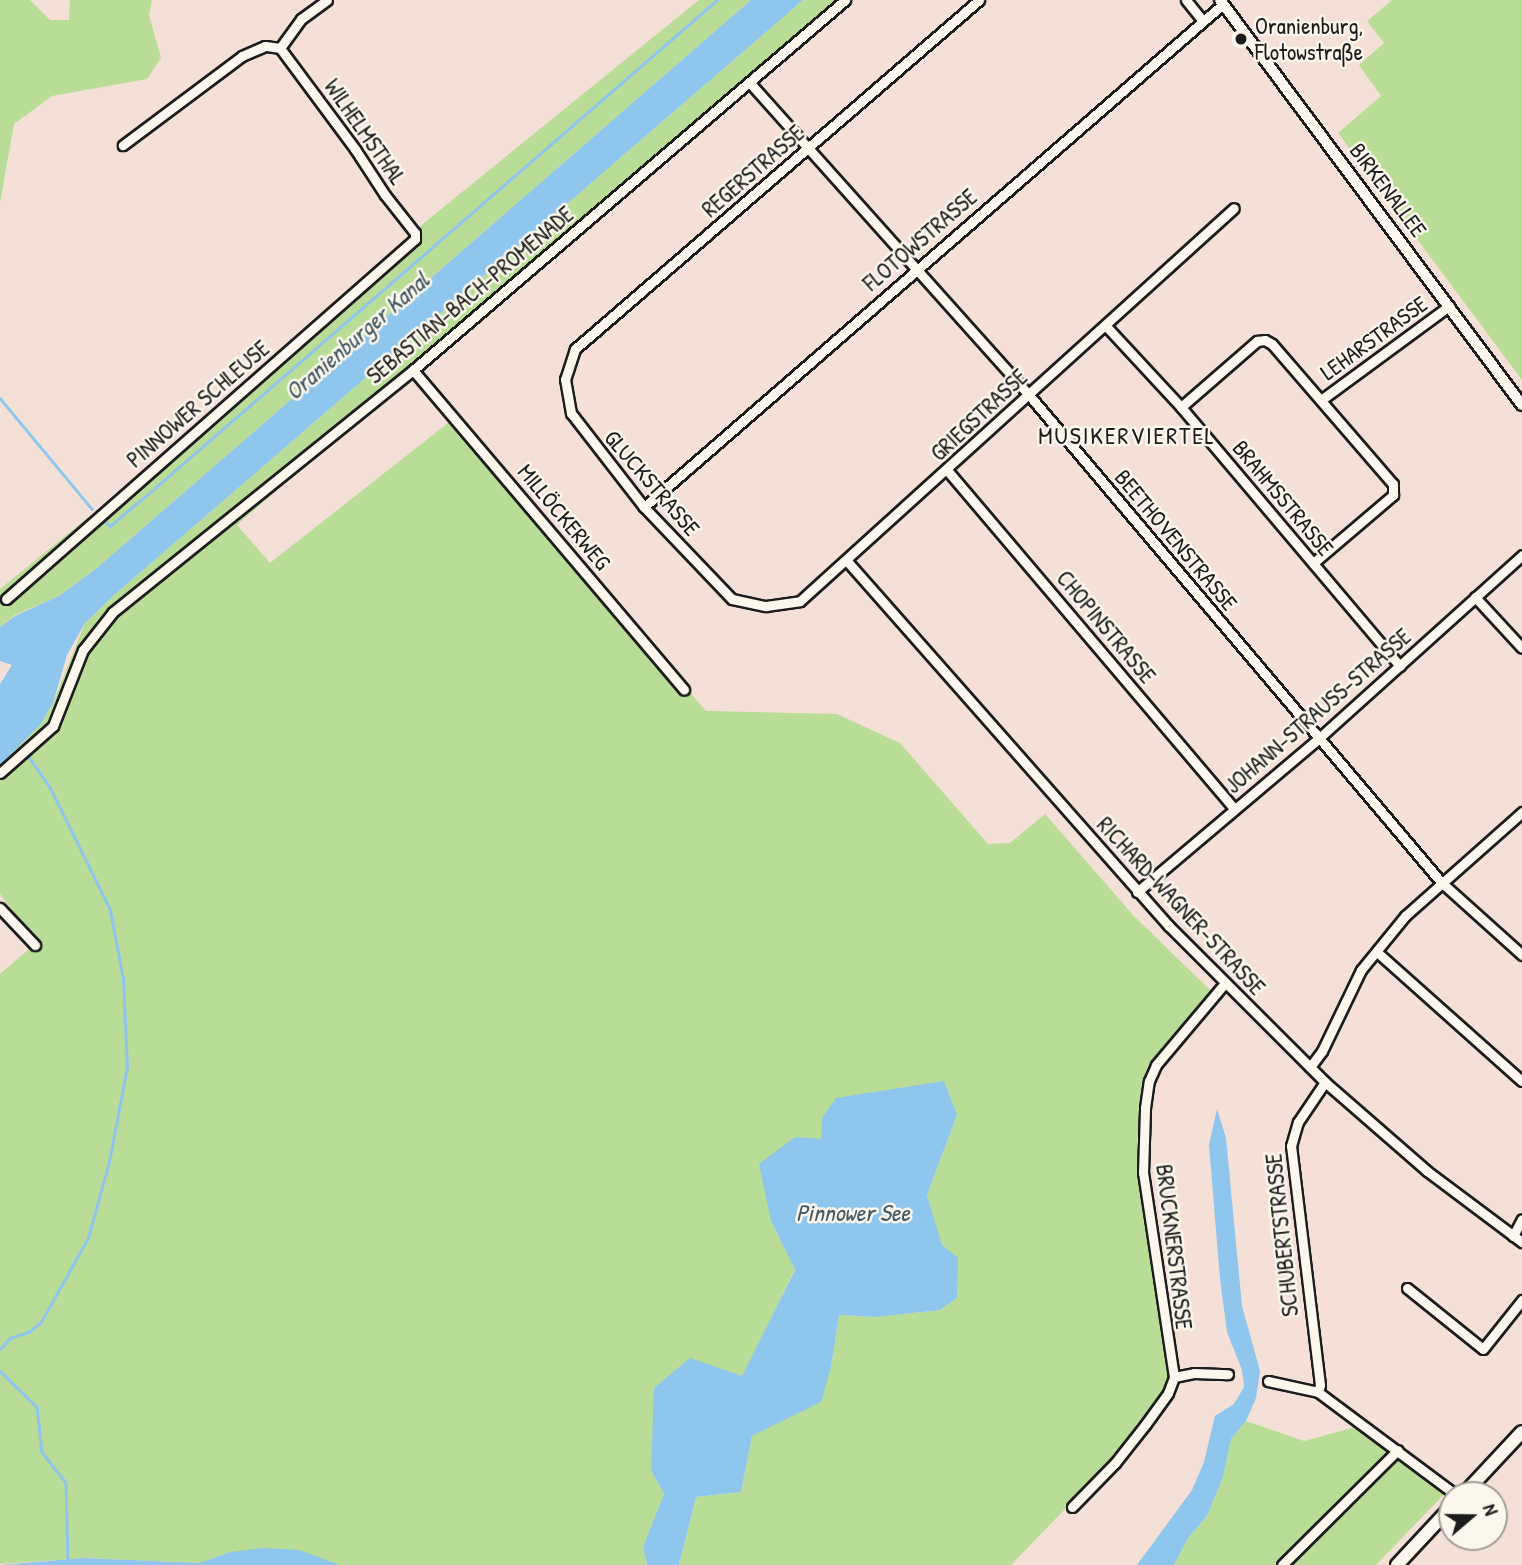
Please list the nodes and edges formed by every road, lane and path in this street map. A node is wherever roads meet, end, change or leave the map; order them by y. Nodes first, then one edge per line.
1 (327, 0) edge
2 (845, 0) edge
3 (979, 0) edge
4 (1186, 0) edge
5 (1222, 2) edge
6 (1203, 21) junction
7 (280, 48) junction
8 (750, 83) junction
9 (123, 145) dead end
10 (810, 147) junction
11 (1234, 208) dead end
12 (415, 239) joint
13 (915, 269) junction
14 (1449, 306) junction
15 (1106, 326) junction
16 (413, 370) junction
17 (565, 380) joint
18 (1029, 395) junction
19 (1321, 400) junction
20 (1522, 405) edge
21 (1181, 407) junction
22 (947, 470) junction
23 (644, 507) junction
24 (1522, 555) edge
25 (847, 561) junction
26 (1313, 563) junction
27 (1475, 597) junction
28 (6, 599) dead end
29 (732, 599) joint
30 (1522, 648) edge
31 (1400, 666) junction
32 (684, 690) dead end
33 (1318, 739) junction
34 (0, 773) edge
35 (1234, 809) junction
36 (1522, 813) edge
37 (1441, 882) junction
38 (1136, 892) junction
39 (0, 908) edge
40 (35, 945) dead end
41 (1377, 952) junction
42 (1522, 955) edge
43 (1225, 983) junction
44 (1310, 1067) junction
45 (1522, 1081) edge
46 (1325, 1082) junction
47 (1522, 1219) edge
48 (1513, 1236) junction
49 (1522, 1242) edge
50 (1407, 1288) dead end
51 (1522, 1300) edge
52 (1228, 1374) dead end
53 (1174, 1377) junction
54 (1268, 1381) dead end
55 (1318, 1392) junction
56 (1522, 1432) edge
57 (1398, 1450) junction
58 (1438, 1481) edge
59 (1476, 1481) edge
60 (1072, 1507) dead end
61 (1438, 1522) edge
62 (1282, 1565) edge
63 (1396, 1565) edge

1 - 7 street
2 - 8 street, SEBASTIAN-BACH-PROMENADE
3 - 10 street, REGERSTRASSE
4 - 6 street
5 - 6 street, FLOTOWSTRASSE
5 - 14 street, BIRKENALLEE
6 - 13 street, FLOTOWSTRASSE
7 - 9 street
7 - 12 street, WILHELMSTHAL
8 - 10 street, BEETHOVENSTRASSE
8 - 16 street, SEBASTIAN-BACH-PROMENADE
10 - 13 street, BEETHOVENSTRASSE
10 - 17 street, REGERSTRASSE
11 - 15 street, GRIEGSTRASSE
12 - 28 street, PINNOWER SCHLEUSE
13 - 18 street, BEETHOVENSTRASSE
13 - 23 street, FLOTOWSTRASSE
14 - 19 street, LEHARSTRASSE
14 - 20 street, BIRKENALLEE
15 - 18 street, GRIEGSTRASSE
15 - 21 street, BRAHMSSTRASSE
16 - 32 street, MILLÖCKERWEG
16 - 34 street, SEBASTIAN-BACH-PROMENADE
17 - 23 street, GLUCKSTRASSE
18 - 22 street, GRIEGSTRASSE
18 - 33 street, BEETHOVENSTRASSE
19 - 21 street
19 - 26 street
21 - 26 street, BRAHMSSTRASSE
22 - 25 street, GRIEGSTRASSE
22 - 35 street, CHOPINSTRASSE
23 - 29 street, GLUCKSTRASSE
24 - 27 street, JOHANN-STRAUSS-STRASSE
25 - 29 street, GRIEGSTRASSE
25 - 38 street, RICHARD-WAGNER-STRASSE
26 - 31 street, BRAHMSSTRASSE
27 - 30 street
27 - 31 street, JOHANN-STRAUSS-STRASSE
31 - 33 street, JOHANN-STRAUSS-STRASSE
33 - 35 street, JOHANN-STRAUSS-STRASSE
33 - 37 street, BEETHOVENSTRASSE
35 - 38 street, JOHANN-STRAUSS-STRASSE
36 - 37 street
37 - 41 street
37 - 42 street, BEETHOVENSTRASSE
38 - 43 street, RICHARD-WAGNER-STRASSE
39 - 40 street
41 - 44 street
41 - 45 street
43 - 44 street, RICHARD-WAGNER-STRASSE
43 - 53 street, BRUCKNERSTRASSE
44 - 46 street, RICHARD-WAGNER-STRASSE
46 - 48 street, RICHARD-WAGNER-STRASSE
46 - 55 street, SCHUBERTSTRASSE
47 - 48 street
48 - 49 street, RICHARD-WAGNER-STRASSE
50 - 51 street
52 - 53 street
53 - 60 street
54 - 55 street
55 - 57 street
56 - 59 main road
57 - 58 street
57 - 62 street
61 - 63 main road

